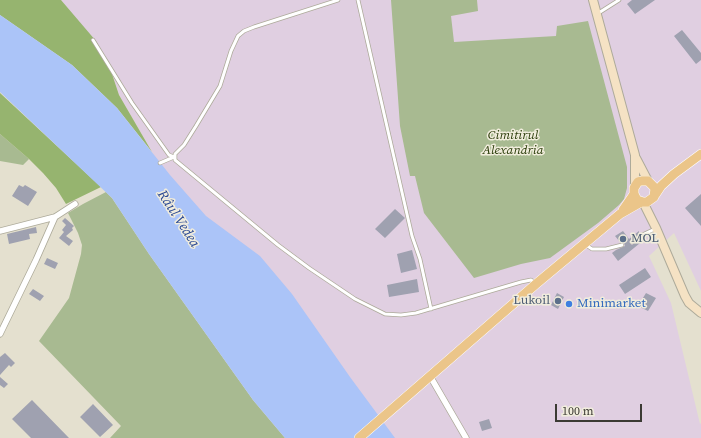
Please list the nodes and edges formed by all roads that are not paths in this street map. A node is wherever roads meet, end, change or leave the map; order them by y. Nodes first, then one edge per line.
1 (338, 0) edge
2 (358, 0) edge
3 (593, 0) edge
4 (619, 0) edge
5 (597, 14) junction
6 (93, 40) dead end
7 (701, 154) edge
8 (635, 155) junction
9 (174, 157) junction
10 (160, 163) dead end
11 (674, 174) junction
12 (649, 181) junction
13 (634, 189) junction
14 (647, 200) junction
15 (75, 204) dead end
16 (620, 214) junction
17 (55, 217) junction
18 (655, 225) junction
19 (0, 231) edge
20 (642, 235) dead end
21 (585, 244) junction
22 (622, 245) dead end
23 (536, 284) junction
24 (431, 309) junction
25 (701, 313) edge
26 (0, 334) edge
27 (430, 376) junction
28 (359, 438) edge
29 (466, 438) edge

1 - 9 lane
2 - 24 lane
3 - 5 main road
4 - 5 lane
5 - 8 main road
6 - 9 lane
7 - 11 main road
8 - 12 main road
8 - 13 main road
9 - 10 lane
9 - 24 lane
11 - 12 main road
11 - 14 main road
12 - 13 main road
12 - 14 main road
13 - 14 main road
13 - 16 main road
14 - 16 main road
14 - 18 main road
15 - 17 street
16 - 21 main road
17 - 19 street
17 - 26 street
18 - 20 lane
18 - 25 main road
21 - 22 lane
21 - 23 main road
23 - 24 lane
23 - 27 main road
27 - 28 main road
27 - 29 street

